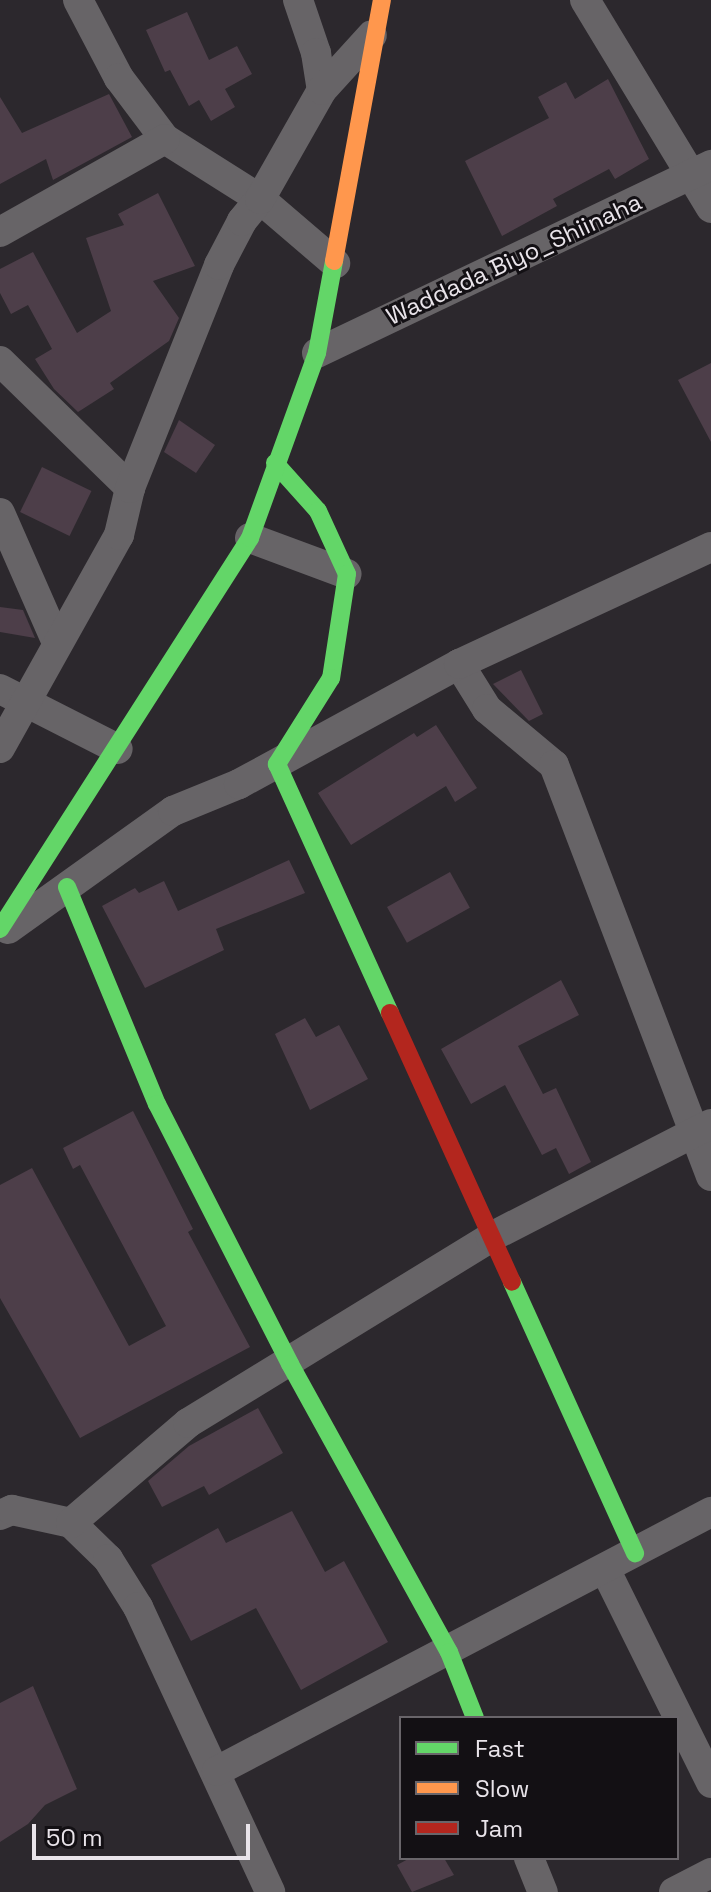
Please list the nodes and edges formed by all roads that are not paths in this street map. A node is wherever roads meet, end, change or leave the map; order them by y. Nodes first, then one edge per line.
1 (78, 0) edge
2 (298, 0) edge
3 (382, 0) edge
4 (585, 0) edge
5 (372, 35) junction
6 (322, 90) junction
7 (165, 139) junction
8 (702, 170) edge
9 (260, 199) junction
10 (711, 208) edge
11 (0, 232) edge
12 (335, 263) junction
13 (317, 353) junction
14 (0, 361) edge
15 (275, 463) junction
16 (130, 488) junction
17 (0, 513) edge
18 (250, 538) junction
19 (711, 547) edge
20 (347, 574) junction
21 (57, 643) junction
22 (459, 664) junction
23 (12, 694) edge
24 (0, 748) edge
25 (118, 749) junction
26 (277, 764) junction
27 (67, 887) junction
28 (0, 932) edge
29 (701, 1129) edge
30 (711, 1176) edge
31 (491, 1237) junction
32 (290, 1364) junction
33 (711, 1512) edge
34 (0, 1515) edge
35 (71, 1523) junction
36 (635, 1553) junction
37 (605, 1569) junction
38 (449, 1652) junction
39 (474, 1716) edge
40 (678, 1716) edge
41 (679, 1718) edge
42 (217, 1771) junction
43 (711, 1783) edge
44 (530, 1860) edge
45 (711, 1873) edge
46 (270, 1892) edge
47 (543, 1892) edge
48 (674, 1892) edge

1 - 7 street
2 - 6 street
3 - 5 street
4 - 8 street
5 - 6 street
5 - 12 street
6 - 9 street
7 - 9 street
7 - 11 street
8 - 10 street
8 - 13 street, Waddada Biyo_Shiinaha
9 - 12 street
9 - 16 street
12 - 13 street
13 - 15 street
14 - 16 street
15 - 18 street
15 - 20 street
16 - 21 street
17 - 21 street
18 - 20 street
18 - 25 street
19 - 22 street
20 - 26 street
21 - 23 street
22 - 26 street
22 - 29 street
23 - 24 street
23 - 25 street
25 - 28 street
26 - 27 street
26 - 31 street
27 - 28 street
27 - 32 street
29 - 30 street
29 - 31 street
31 - 32 street
31 - 36 street
32 - 35 street
32 - 38 street
33 - 36 street
34 - 35 street
35 - 42 street
36 - 37 street
37 - 38 street
37 - 40 street
38 - 39 street
38 - 42 street
41 - 43 street
42 - 46 street
44 - 47 street
45 - 48 street

